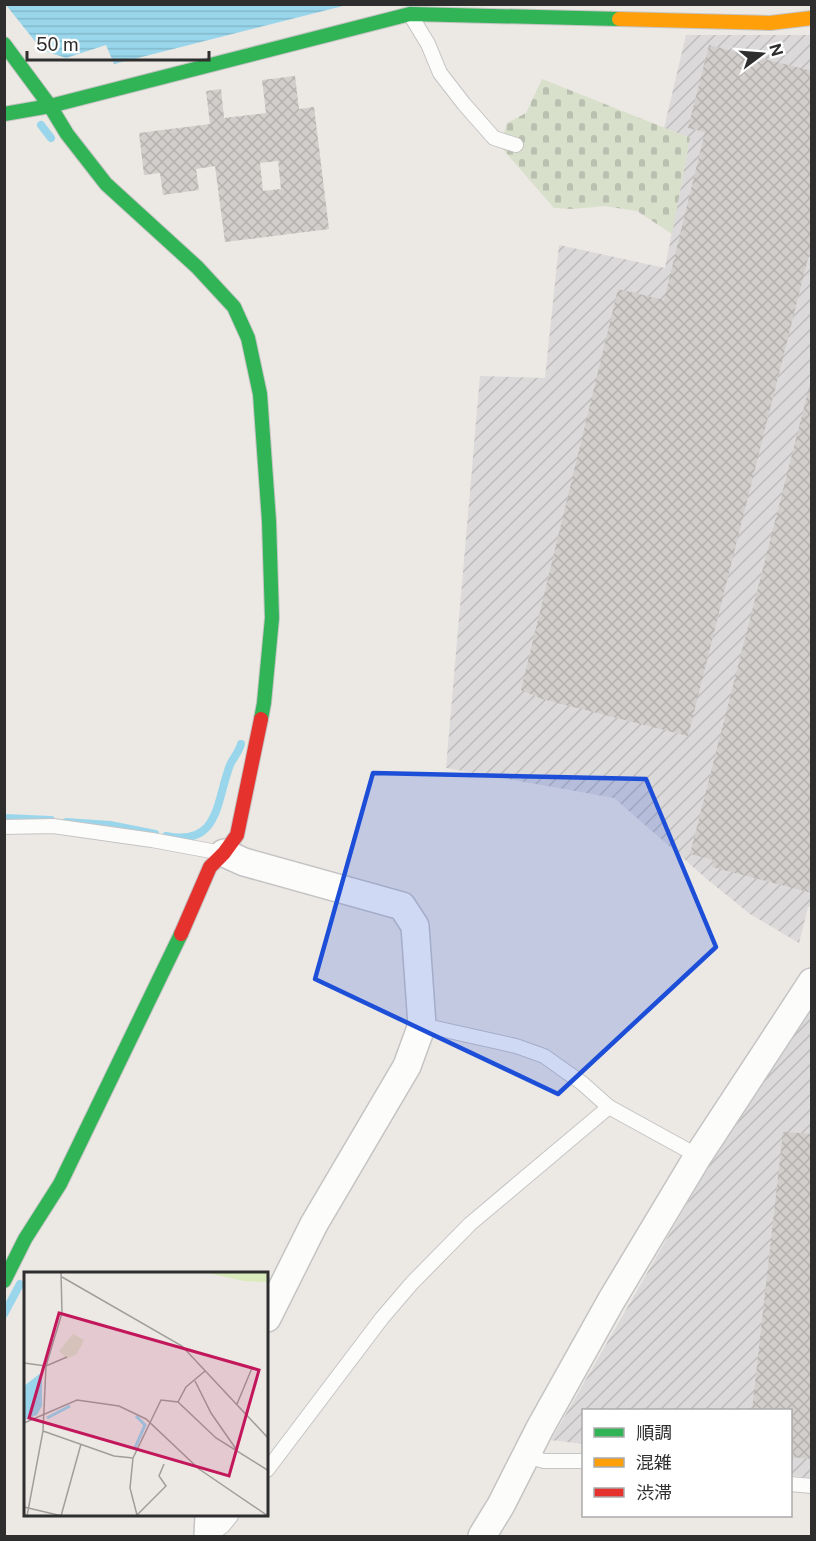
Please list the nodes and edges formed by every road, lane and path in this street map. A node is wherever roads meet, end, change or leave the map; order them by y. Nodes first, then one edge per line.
1 (409, 9) edge
2 (812, 18) edge
3 (4, 44) edge
4 (50, 106) junction
5 (4, 114) edge
6 (516, 145) dead end
7 (4, 827) edge
8 (224, 853) junction
9 (812, 982) edge
10 (422, 1025) junction
11 (609, 1107) junction
12 (698, 1156) junction
13 (4, 1281) edge
14 (268, 1316) edge
15 (526, 1456) junction
16 (582, 1461) edge
17 (268, 1469) edge
18 (792, 1484) edge
19 (812, 1486) edge
20 (209, 1517) edge
21 (230, 1517) edge
22 (208, 1536) edge
23 (482, 1536) edge

1 - 2 street
1 - 4 street
1 - 6 lane
3 - 4 street
4 - 5 street
4 - 8 street
7 - 8 lane
8 - 10 street
8 - 13 street
9 - 12 street
10 - 11 lane
10 - 14 street
11 - 12 lane
11 - 17 lane
12 - 15 street
15 - 16 lane
15 - 23 street
18 - 19 lane
20 - 22 street
21 - 22 lane

